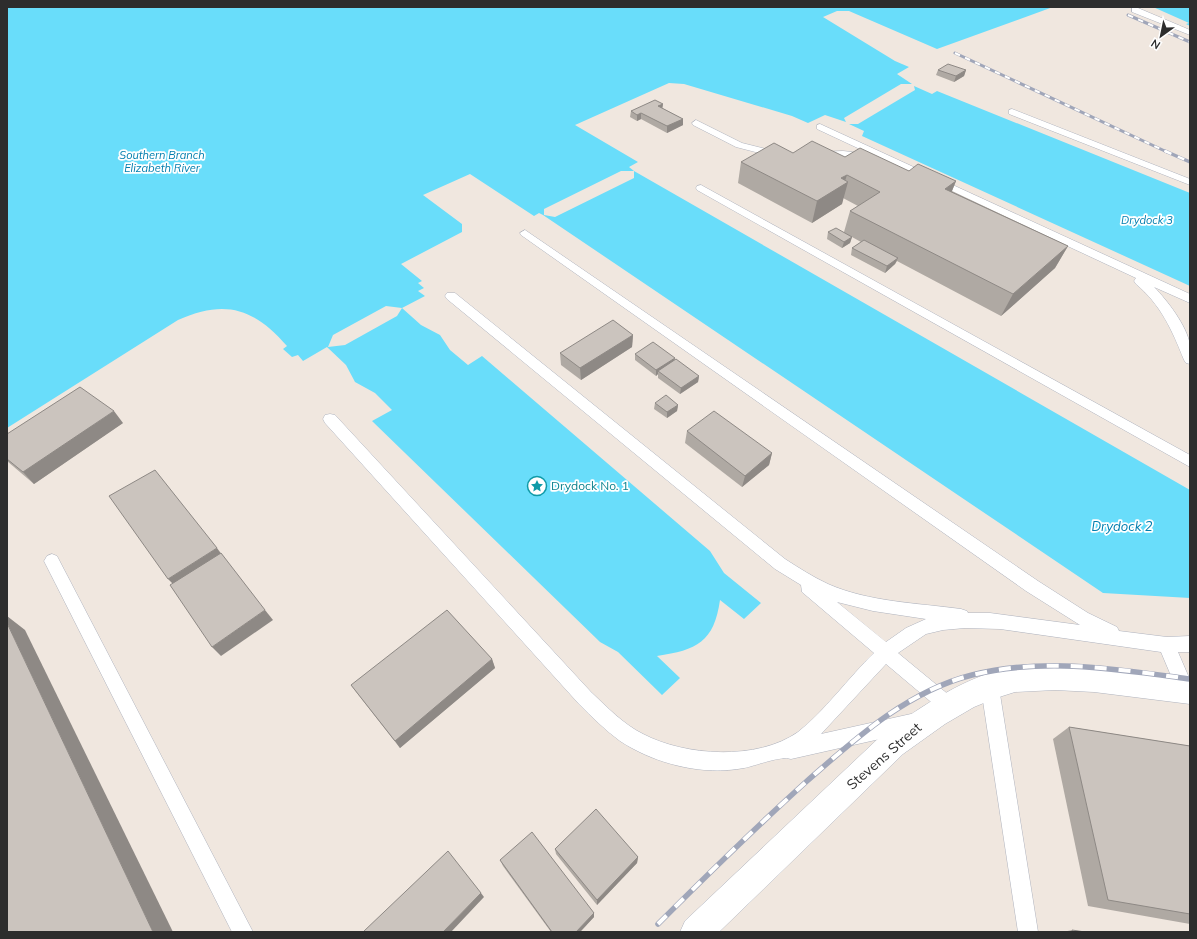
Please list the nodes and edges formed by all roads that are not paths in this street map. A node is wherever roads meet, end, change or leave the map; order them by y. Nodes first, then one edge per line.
1 (1135, 10) dead end
2 (1190, 33) edge
3 (1012, 112) dead end
4 (696, 123) dead end
5 (820, 128) dead end
6 (814, 155) edge
7 (786, 156) edge
8 (912, 170) junction
9 (1190, 182) edge
10 (702, 188) dead end
11 (524, 233) dead end
12 (1101, 258) junction
13 (451, 296) dead end
14 (1190, 299) edge
15 (1190, 360) edge
16 (330, 419) dead end
17 (1190, 462) edge
18 (52, 561) dead end
19 (780, 564) junction
20 (998, 622) junction
21 (1146, 642) junction
22 (1167, 644) junction
23 (1190, 644) edge
24 (887, 653) junction
25 (990, 688) junction
26 (1188, 691) edge
27 (949, 706) junction
28 (925, 720) junction
29 (761, 756) junction
30 (243, 932) edge
31 (696, 932) edge
32 (1028, 932) edge

1 - 2 lane
3 - 9 lane
4 - 7 lane
5 - 8 lane
6 - 8 lane
8 - 12 lane
10 - 17 lane
11 - 21 lane
12 - 14 lane
12 - 15 lane
13 - 19 lane
16 - 29 lane
18 - 30 lane
19 - 20 lane
19 - 24 lane
20 - 21 lane
20 - 24 lane
21 - 22 lane
22 - 23 lane
22 - 26 lane
24 - 27 lane
24 - 29 lane
25 - 26 street, Stevens Street
25 - 27 street, Stevens Street
25 - 32 lane
27 - 28 street, Stevens Street
28 - 29 lane
28 - 31 street, Stevens Street

